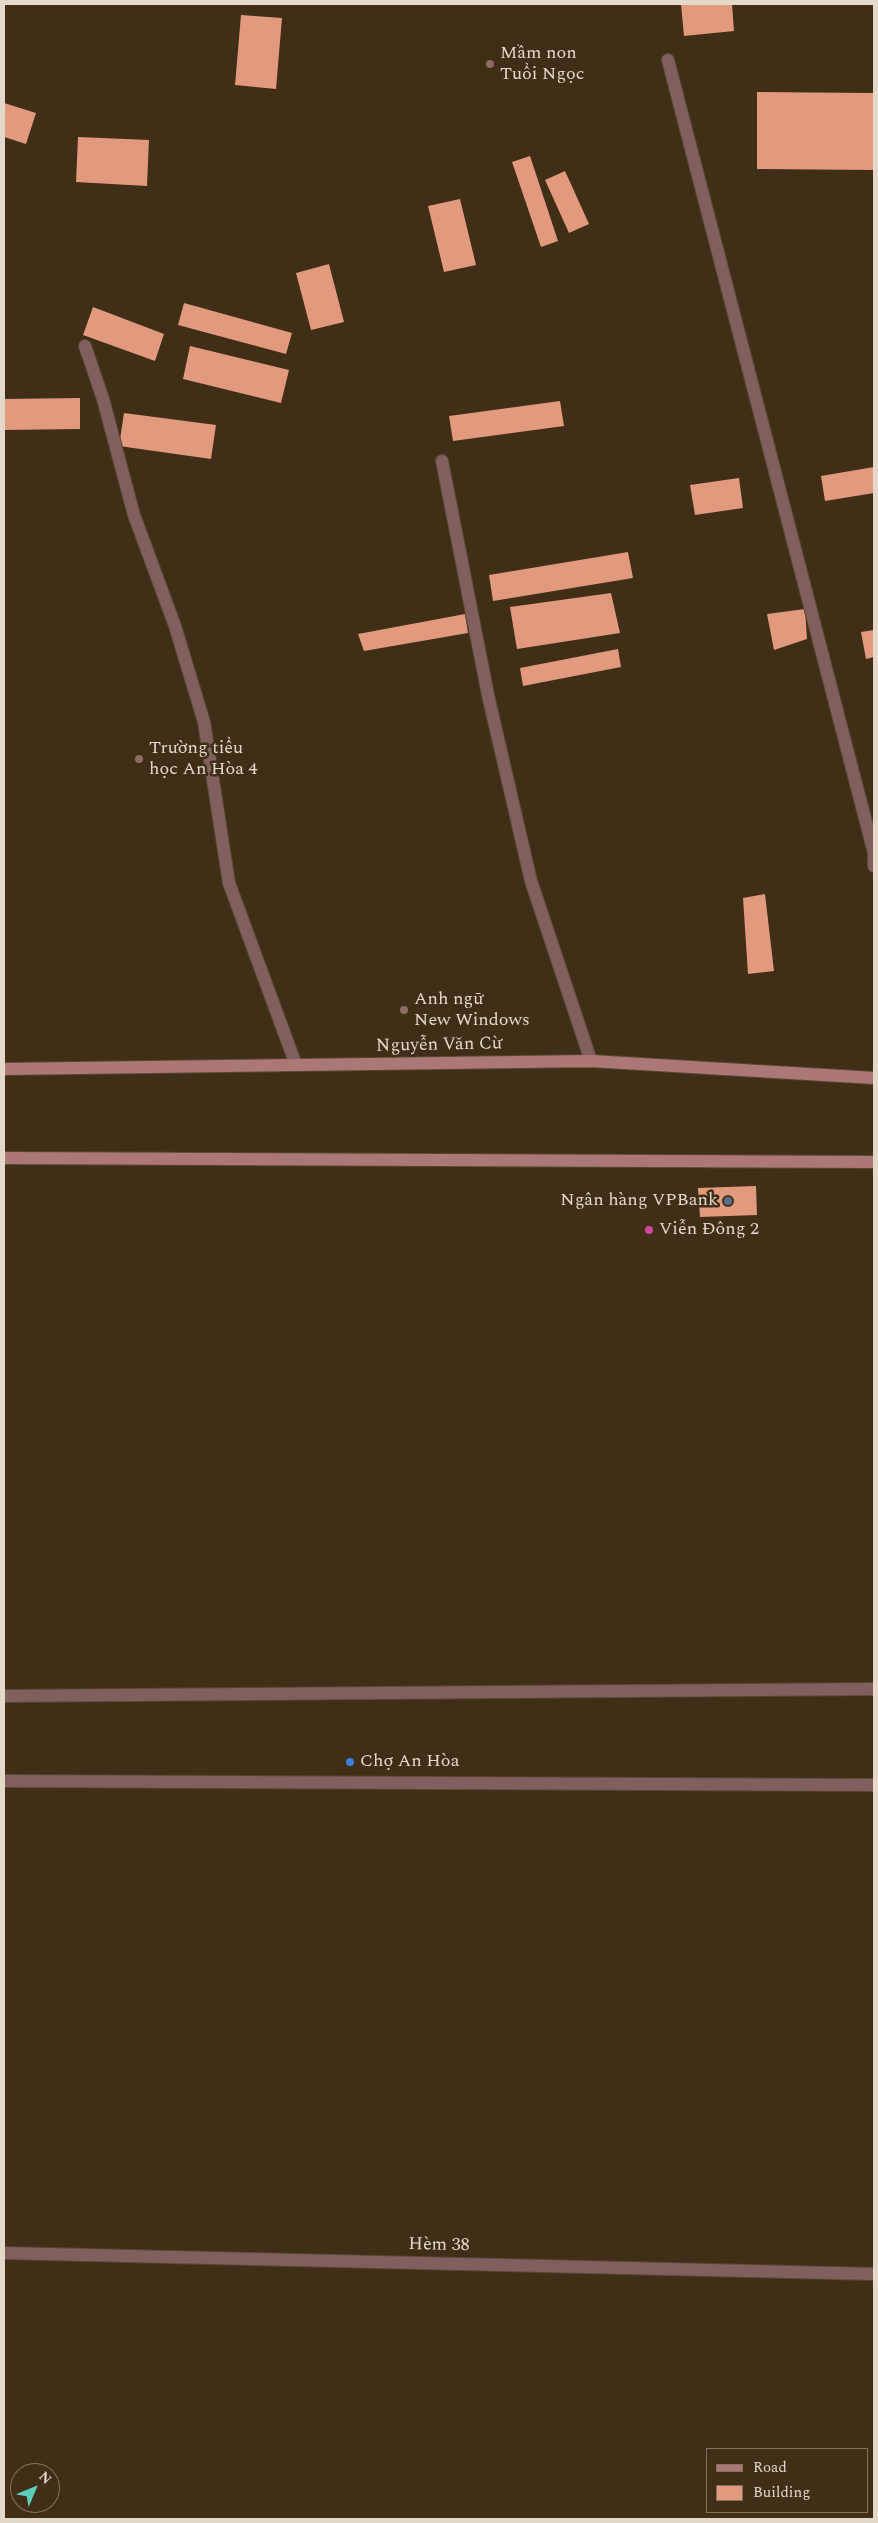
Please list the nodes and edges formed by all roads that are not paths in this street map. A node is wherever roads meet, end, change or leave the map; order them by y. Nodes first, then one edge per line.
1 (668, 60) dead end
2 (85, 346) dead end
3 (442, 461) dead end
4 (874, 866) edge
5 (591, 1061) junction
6 (296, 1065) junction
7 (4, 1069) edge
8 (874, 1078) edge
9 (4, 1158) edge
10 (874, 1162) edge
11 (874, 1689) edge
12 (4, 1696) edge
13 (4, 1781) edge
14 (874, 1785) edge
15 (4, 2253) edge
16 (874, 2274) edge

1 - 4 street
2 - 6 street
3 - 5 street
5 - 6 main road, Nguyễn Văn Cừ
5 - 8 main road, Nguyễn Văn Cừ
6 - 7 main road, Nguyễn Văn Cừ
9 - 10 main road
11 - 12 street
13 - 14 street
15 - 16 street, Hèm 38

